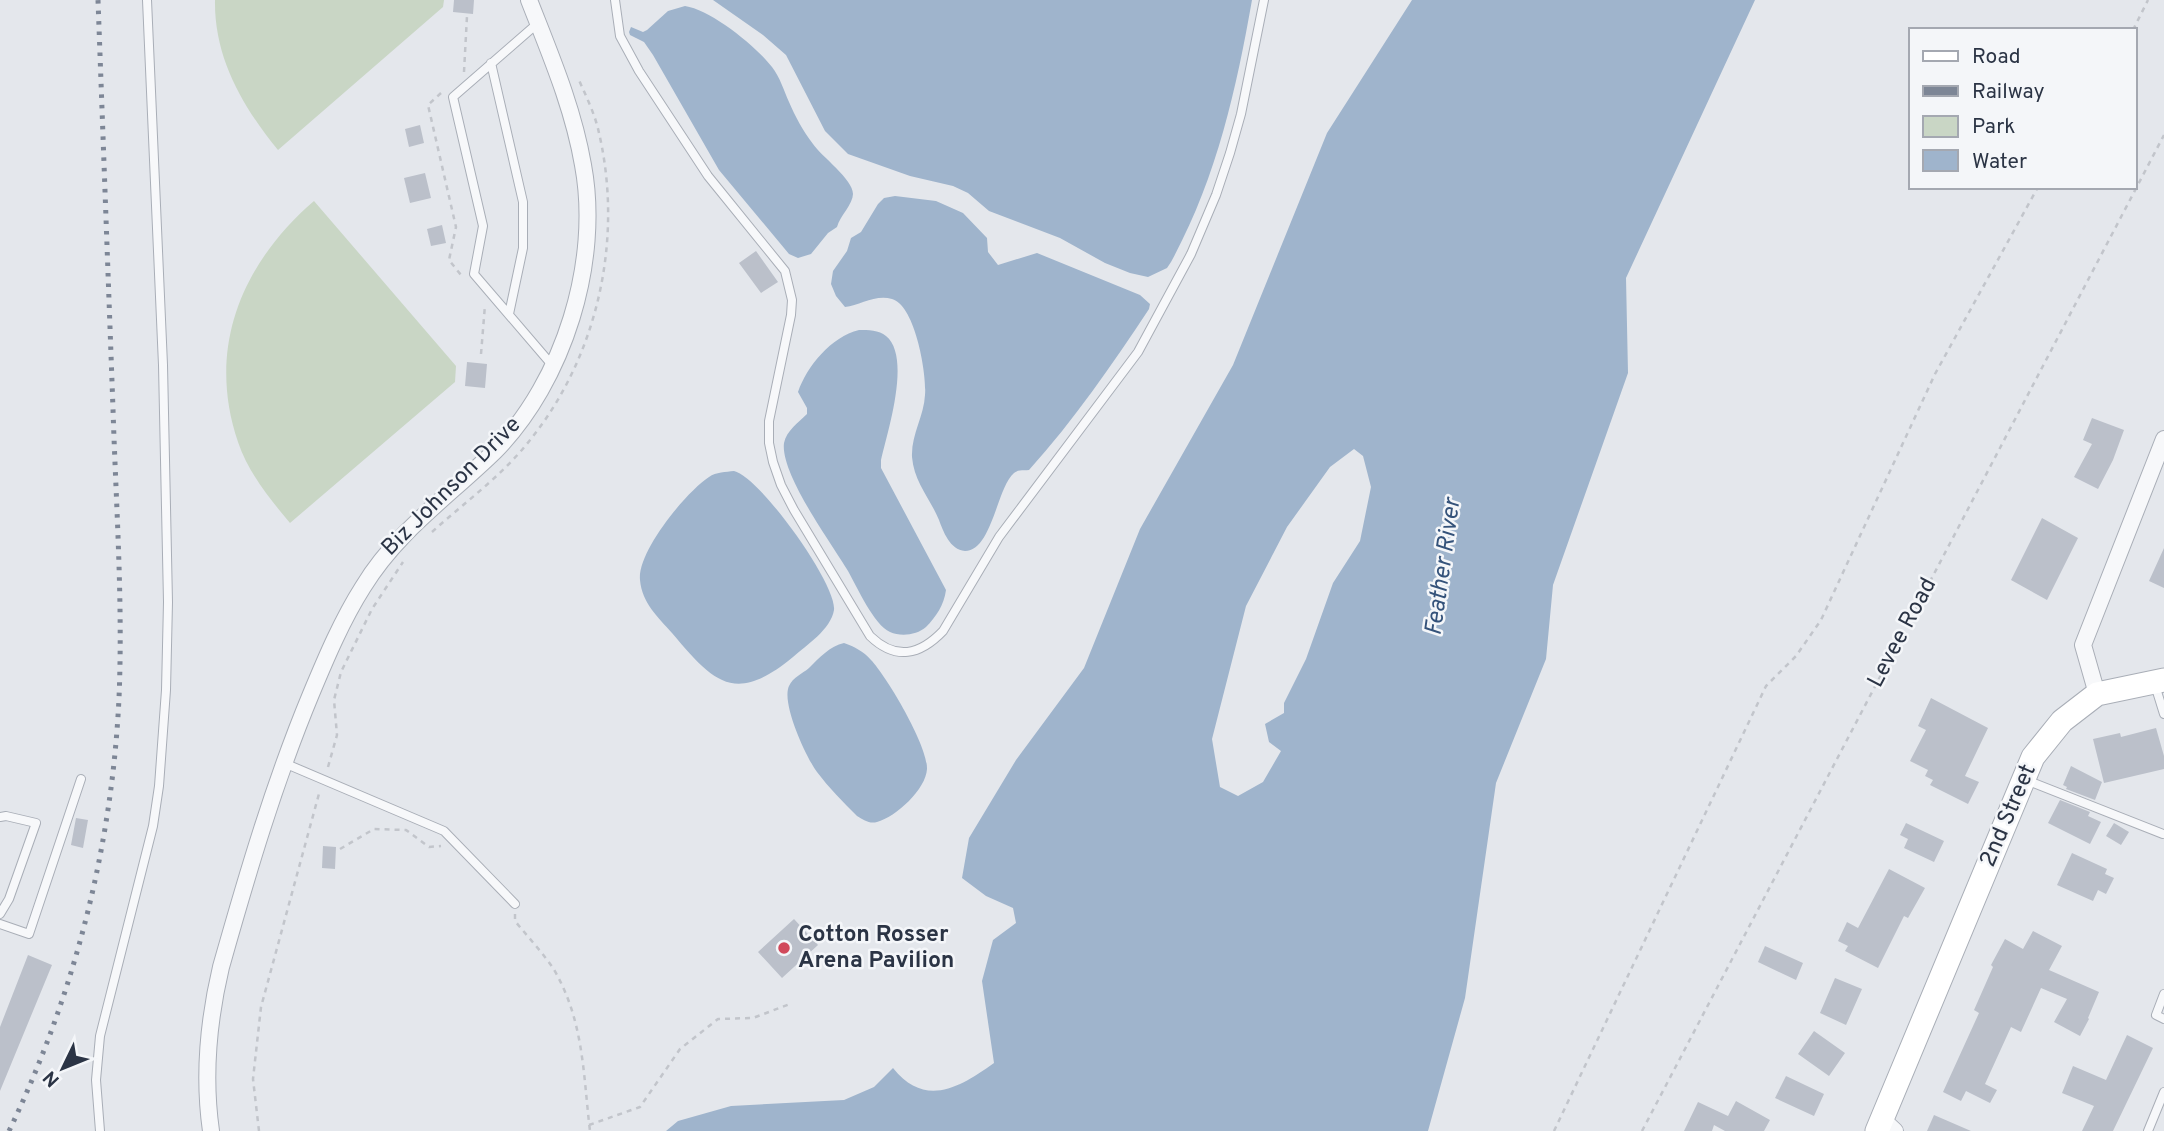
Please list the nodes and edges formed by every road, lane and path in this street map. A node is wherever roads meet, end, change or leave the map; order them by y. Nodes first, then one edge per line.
1 (147, 0) edge
2 (528, 0) edge
3 (615, 0) edge
4 (1272, 0) edge
5 (2148, 0) edge
6 (1264, 3) edge
7 (467, 16) dead end
8 (538, 23) junction
9 (2134, 28) edge
10 (491, 63) junction
11 (464, 73) dead end
12 (576, 75) dead end
13 (446, 89) dead end
14 (2164, 135) edge
15 (2136, 188) edge
16 (2037, 189) edge
17 (2136, 189) edge
18 (463, 278) dead end
19 (485, 304) dead end
20 (509, 314) junction
21 (481, 354) dead end
22 (552, 365) junction
23 (2164, 439) edge
24 (427, 537) dead end
25 (408, 557) dead end
26 (2159, 681) edge
27 (2097, 694) junction
28 (2164, 714) edge
29 (284, 763) junction
30 (324, 778) junction
31 (81, 779) dead end
32 (2024, 779) junction
33 (0, 817) edge
34 (2163, 834) edge
35 (429, 847) dead end
36 (340, 849) dead end
37 (515, 904) joint
38 (0, 914) edge
39 (0, 924) edge
40 (2164, 994) edge
41 (790, 1004) dead end
42 (2164, 1019) edge
43 (2164, 1092) edge
44 (589, 1125) junction
45 (1884, 1127) edge
46 (100, 1131) edge
47 (211, 1131) edge
48 (259, 1131) edge
49 (590, 1131) edge
50 (1554, 1131) edge
51 (1642, 1131) edge
52 (2148, 1131) edge

1 - 46 lane
2 - 8 street, Biz Johnson Drive
3 - 6 lane
4 - 6 lane
5 - 9 path
7 - 11 path
8 - 10 lane
8 - 22 street, Biz Johnson Drive
10 - 20 lane
10 - 20 lane
12 - 24 path
13 - 18 path
14 - 15 path, Levee Road
16 - 50 path
17 - 51 path, Levee Road
19 - 21 path
20 - 22 lane
22 - 29 street, Biz Johnson Drive
23 - 27 street
25 - 30 path
26 - 27 main road
26 - 28 lane
27 - 32 main road, 2nd Street
29 - 30 lane
29 - 47 street, Biz Johnson Drive
30 - 37 lane
30 - 48 path
31 - 39 lane
32 - 34 lane
32 - 45 main road, 2nd Street
33 - 38 lane
35 - 36 path
37 - 44 path
40 - 42 lane
41 - 44 path
43 - 52 lane
44 - 49 path

